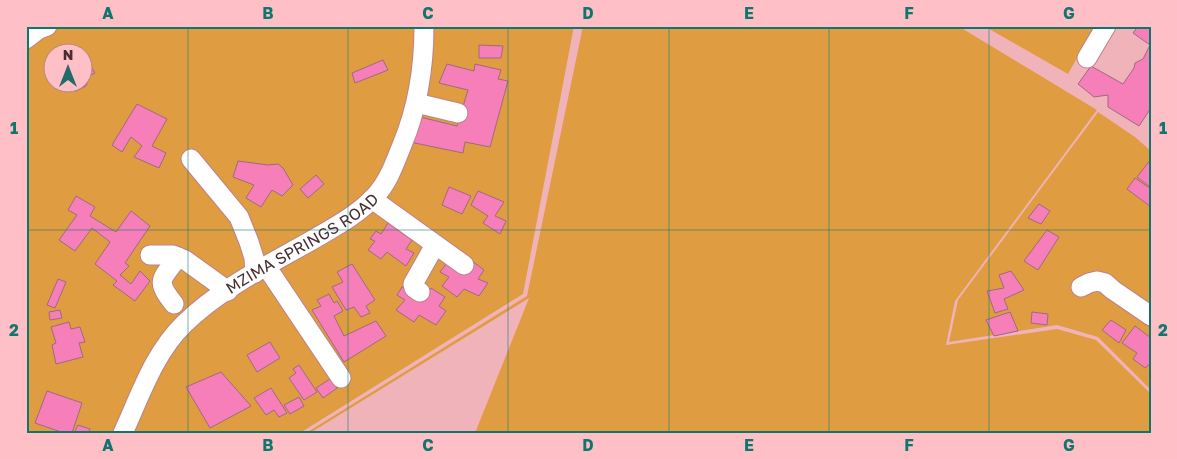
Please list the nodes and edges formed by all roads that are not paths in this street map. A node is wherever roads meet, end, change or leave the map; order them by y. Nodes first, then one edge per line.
1 (47, 26) edge
2 (424, 26) edge
3 (1106, 26) edge
4 (26, 39) edge
5 (1087, 58) dead end
6 (416, 103) junction
7 (458, 113) dead end
8 (192, 159) dead end
9 (372, 199) junction
10 (435, 245) junction
11 (150, 256) dead end
12 (178, 257) junction
13 (464, 265) dead end
14 (261, 269) junction
15 (1081, 288) dead end
16 (228, 291) junction
17 (420, 292) dead end
18 (174, 304) dead end
19 (1151, 316) edge
20 (341, 378) dead end
21 (123, 433) edge

1 - 4 street
2 - 6 street, MZIMA SPRINGS ROAD
3 - 5 street
6 - 7 street
6 - 9 street, MZIMA SPRINGS ROAD
8 - 14 street
9 - 10 street
9 - 14 street, MZIMA SPRINGS ROAD
10 - 13 street
10 - 17 street
11 - 12 street
12 - 16 street
12 - 18 street
14 - 16 street, MZIMA SPRINGS ROAD
14 - 20 street
15 - 19 street
16 - 21 street, MZIMA SPRINGS ROAD

